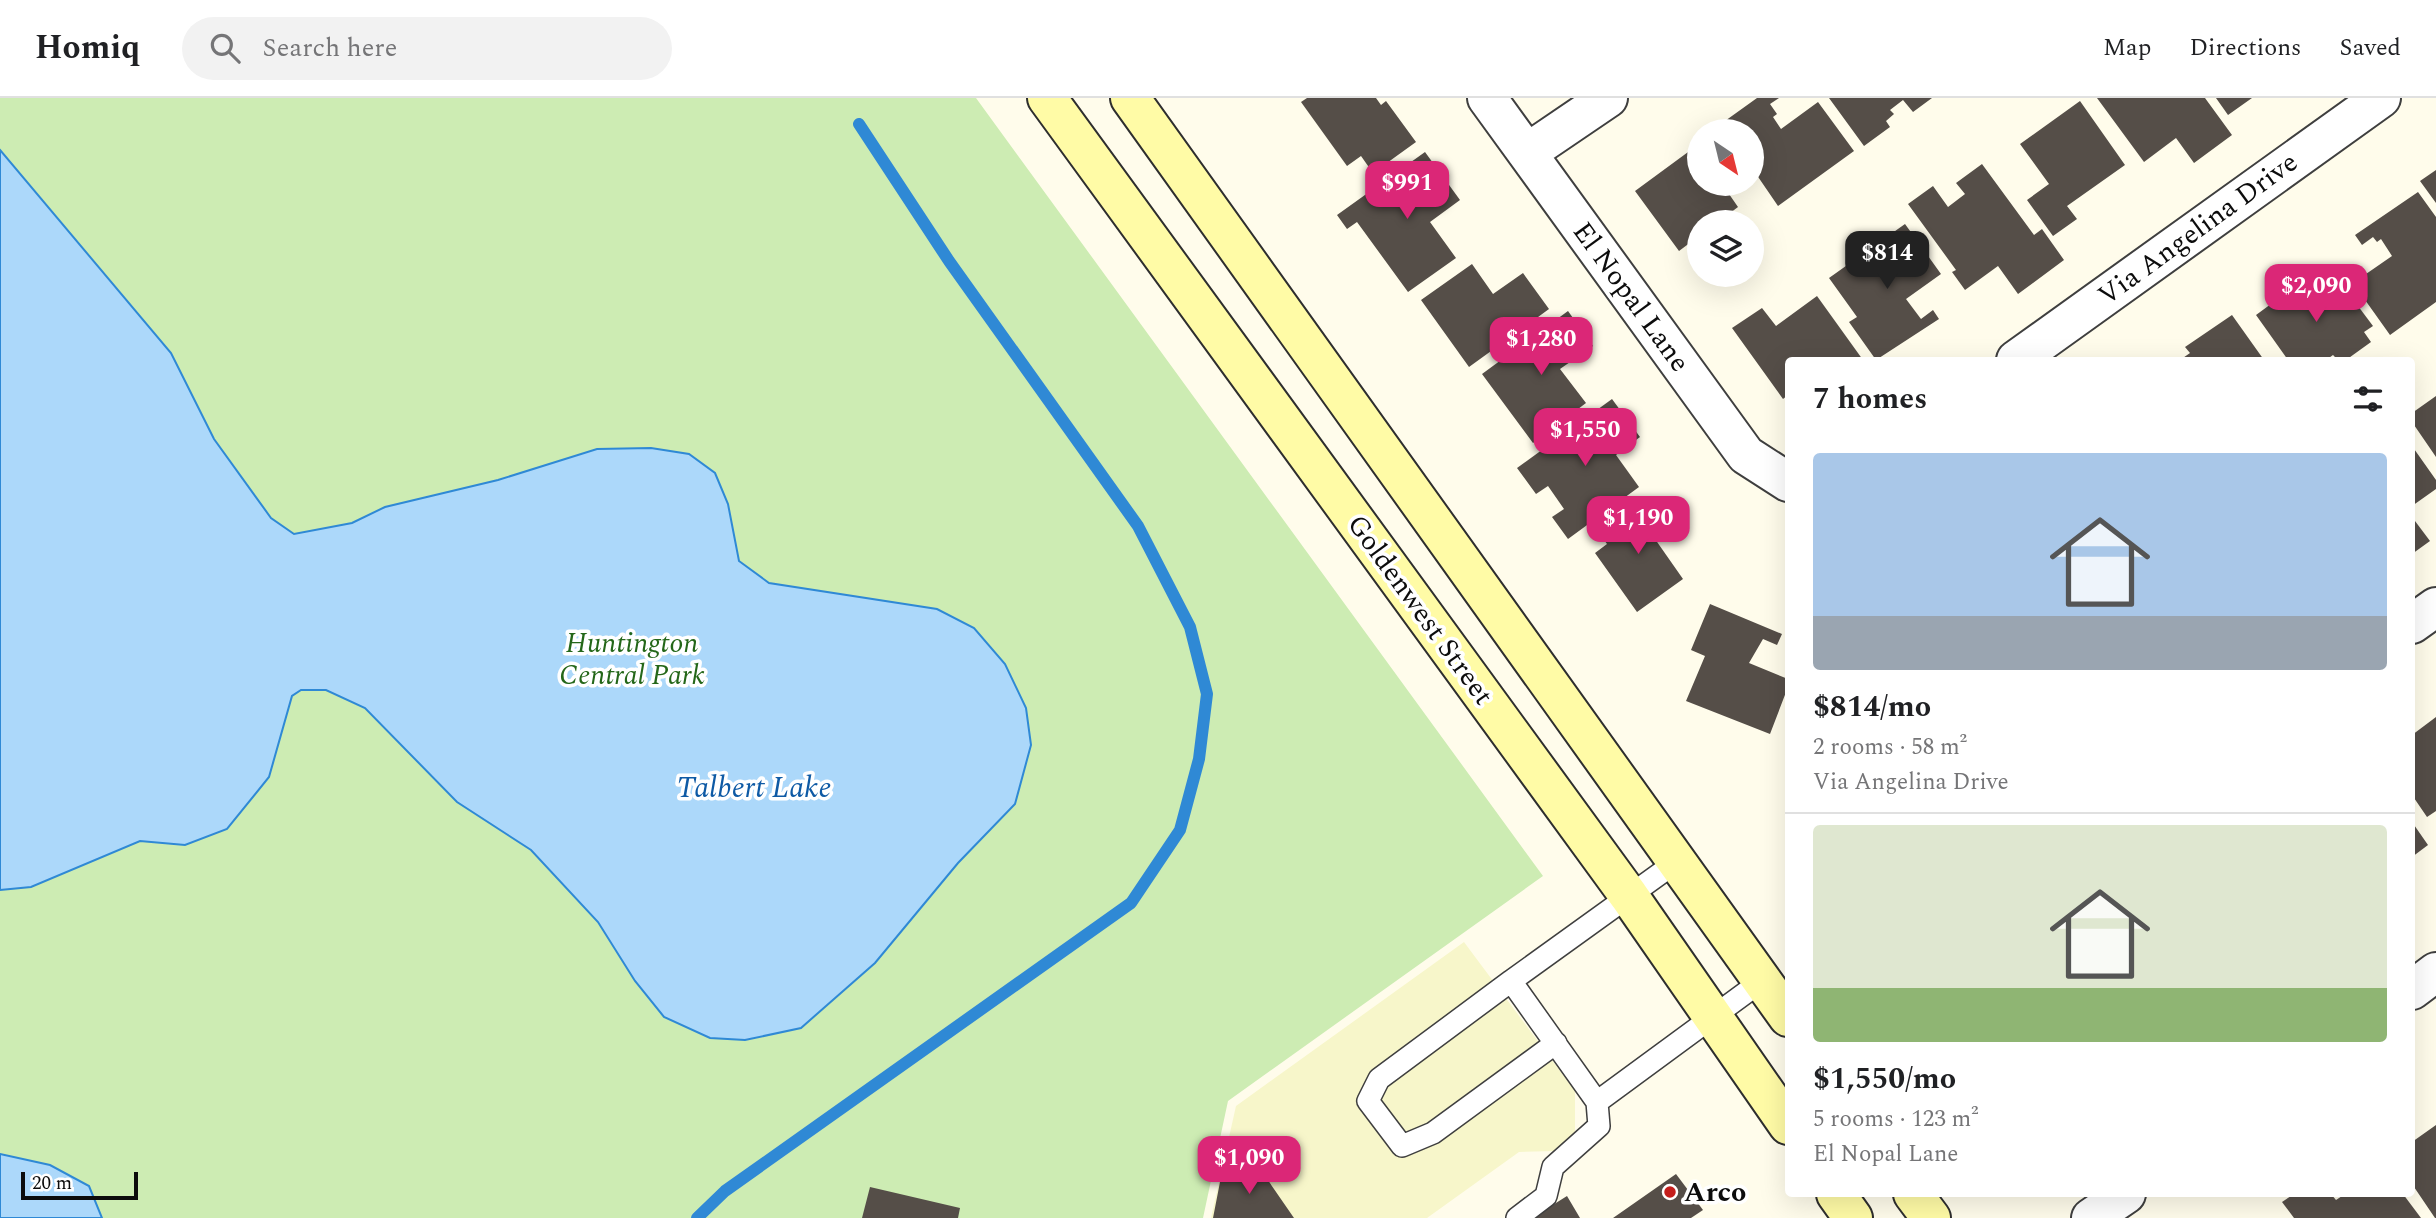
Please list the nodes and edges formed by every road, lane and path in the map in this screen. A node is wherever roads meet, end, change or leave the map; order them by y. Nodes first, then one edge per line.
1 (1047, 98) edge
2 (1130, 98) edge
3 (1487, 98) edge
4 (1608, 98) edge
5 (2381, 98) edge
6 (1527, 153) junction
7 (2020, 357) edge
8 (1785, 480) edge
9 (2436, 607) edge
10 (2415, 622) edge
11 (1679, 860) junction
12 (1629, 896) junction
13 (2436, 972) edge
14 (1511, 981) junction
15 (1763, 981) junction
16 (2415, 987) edge
17 (1785, 1013) edge
18 (1713, 1016) junction
19 (1556, 1043) junction
20 (1597, 1102) junction
21 (1785, 1121) edge
22 (1915, 1197) edge
23 (2122, 1197) edge
24 (1517, 1218) edge
25 (1931, 1218) edge
26 (2091, 1218) edge

1 - 12 main road, Goldenwest Street
2 - 11 main road
3 - 6 street, El Nopal Lane
4 - 6 street
5 - 7 street, Via Angelina Drive
6 - 8 street, El Nopal Lane
9 - 10 street
11 - 12 lane
11 - 15 main road
12 - 14 lane
12 - 18 main road, Goldenwest Street
13 - 16 street
14 - 19 lane
14 - 19 lane
15 - 17 main road
15 - 18 lane
18 - 20 lane
18 - 21 main road, Goldenwest Street
19 - 20 lane
20 - 24 lane
22 - 25 main road
23 - 26 street

